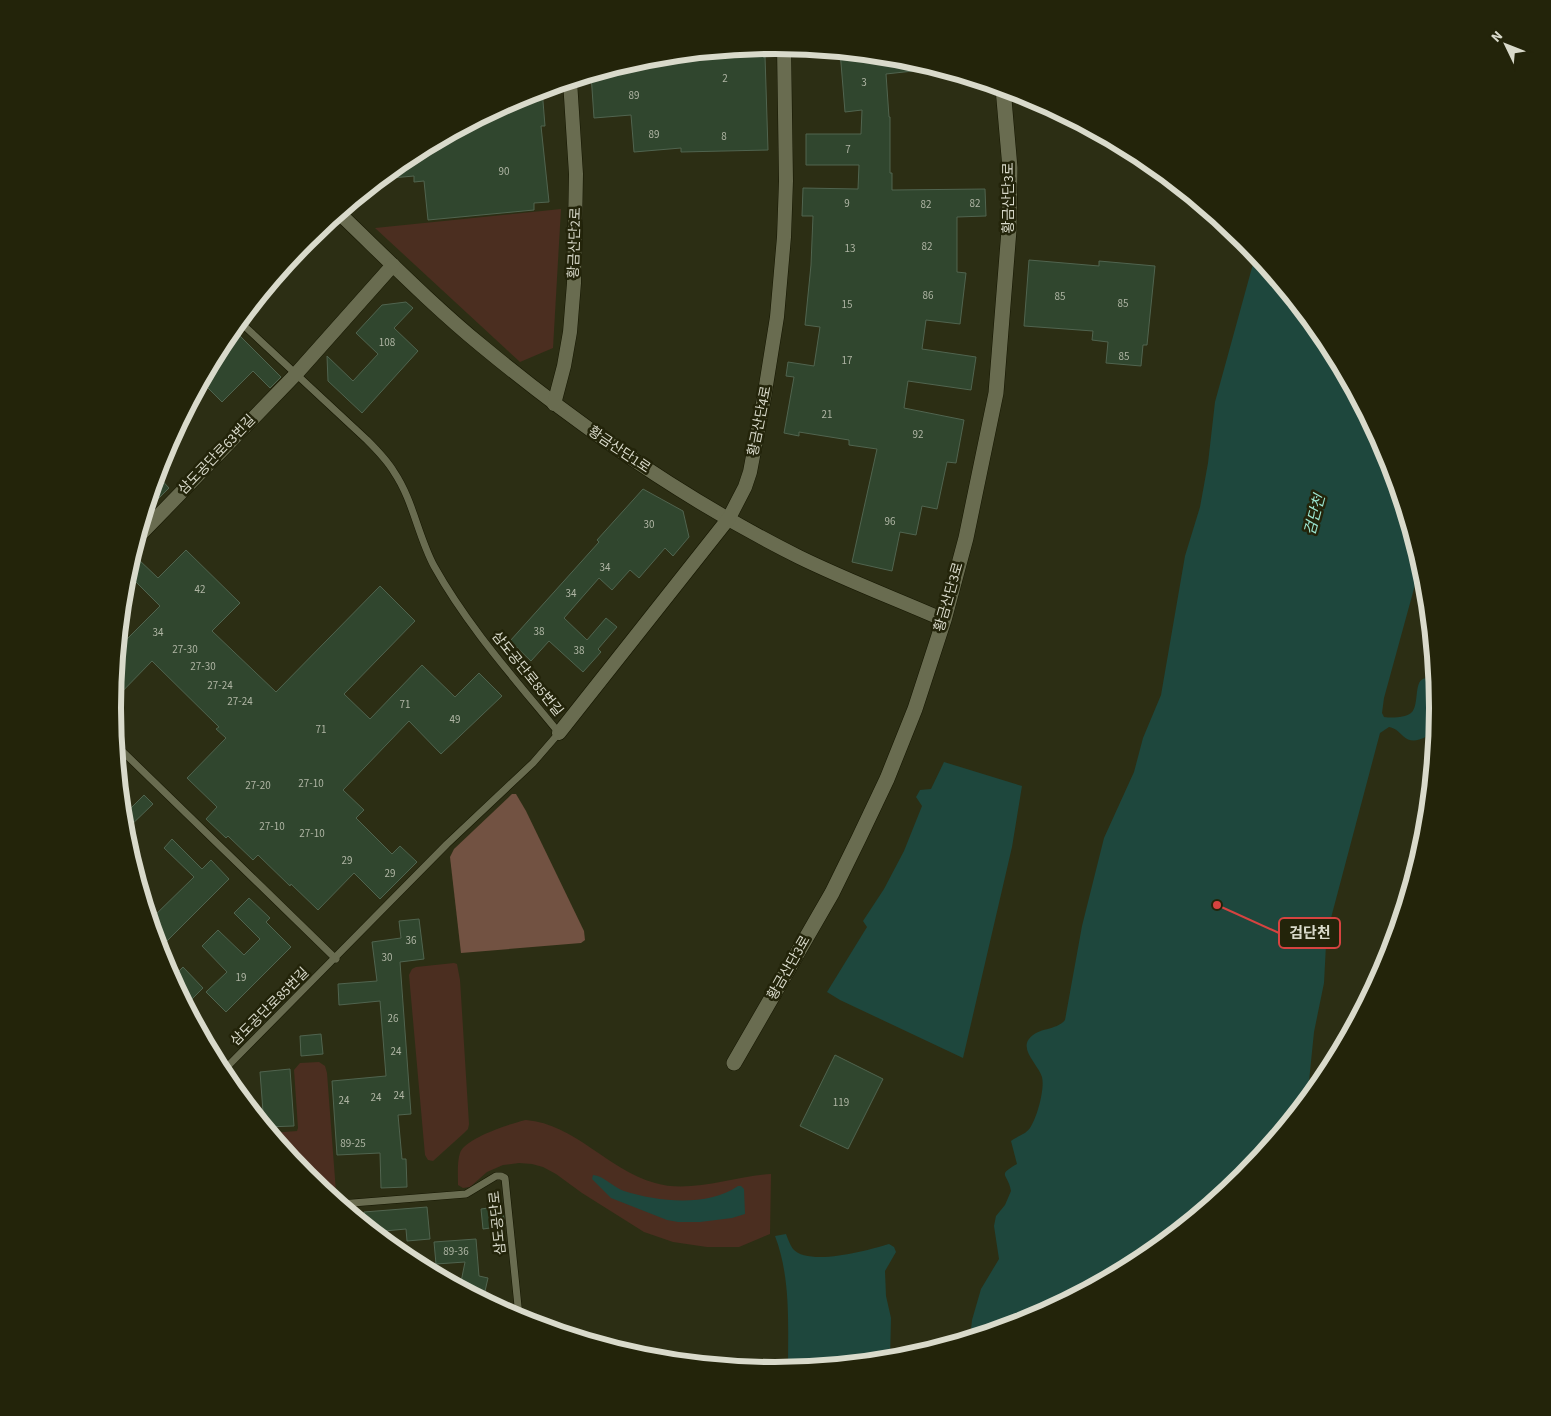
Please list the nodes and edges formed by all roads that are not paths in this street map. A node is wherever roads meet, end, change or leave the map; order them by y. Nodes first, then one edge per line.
1 (784, 54) edge
2 (570, 86) edge
3 (1004, 95) edge
4 (343, 217) edge
5 (394, 265) junction
6 (245, 326) edge
7 (296, 374) junction
8 (554, 404) junction
9 (729, 518) junction
10 (147, 527) edge
11 (944, 620) junction
12 (559, 733) junction
13 (123, 752) edge
14 (336, 959) junction
15 (734, 1064) dead end
16 (229, 1066) edge
17 (348, 1203) edge
18 (518, 1309) edge

1 - 9 street, 황금산단4로
2 - 8 street, 황금산단2로
3 - 11 street, 황금산단3로
4 - 5 street, 황금산단1로
5 - 7 street, 삼도공단로63번길
5 - 8 street, 황금산단1로
6 - 7 lane, 삼도공단로85번길
7 - 10 street, 삼도공단로63번길
7 - 12 lane, 삼도공단로85번길
8 - 9 street, 황금산단1로
9 - 11 street, 황금산단1로
9 - 12 street, 황금산단4로
11 - 15 street, 황금산단3로
12 - 14 lane, 삼도공단로85번길
13 - 14 lane
14 - 16 lane, 삼도공단로85번길
17 - 18 lane, 삼도공단로

